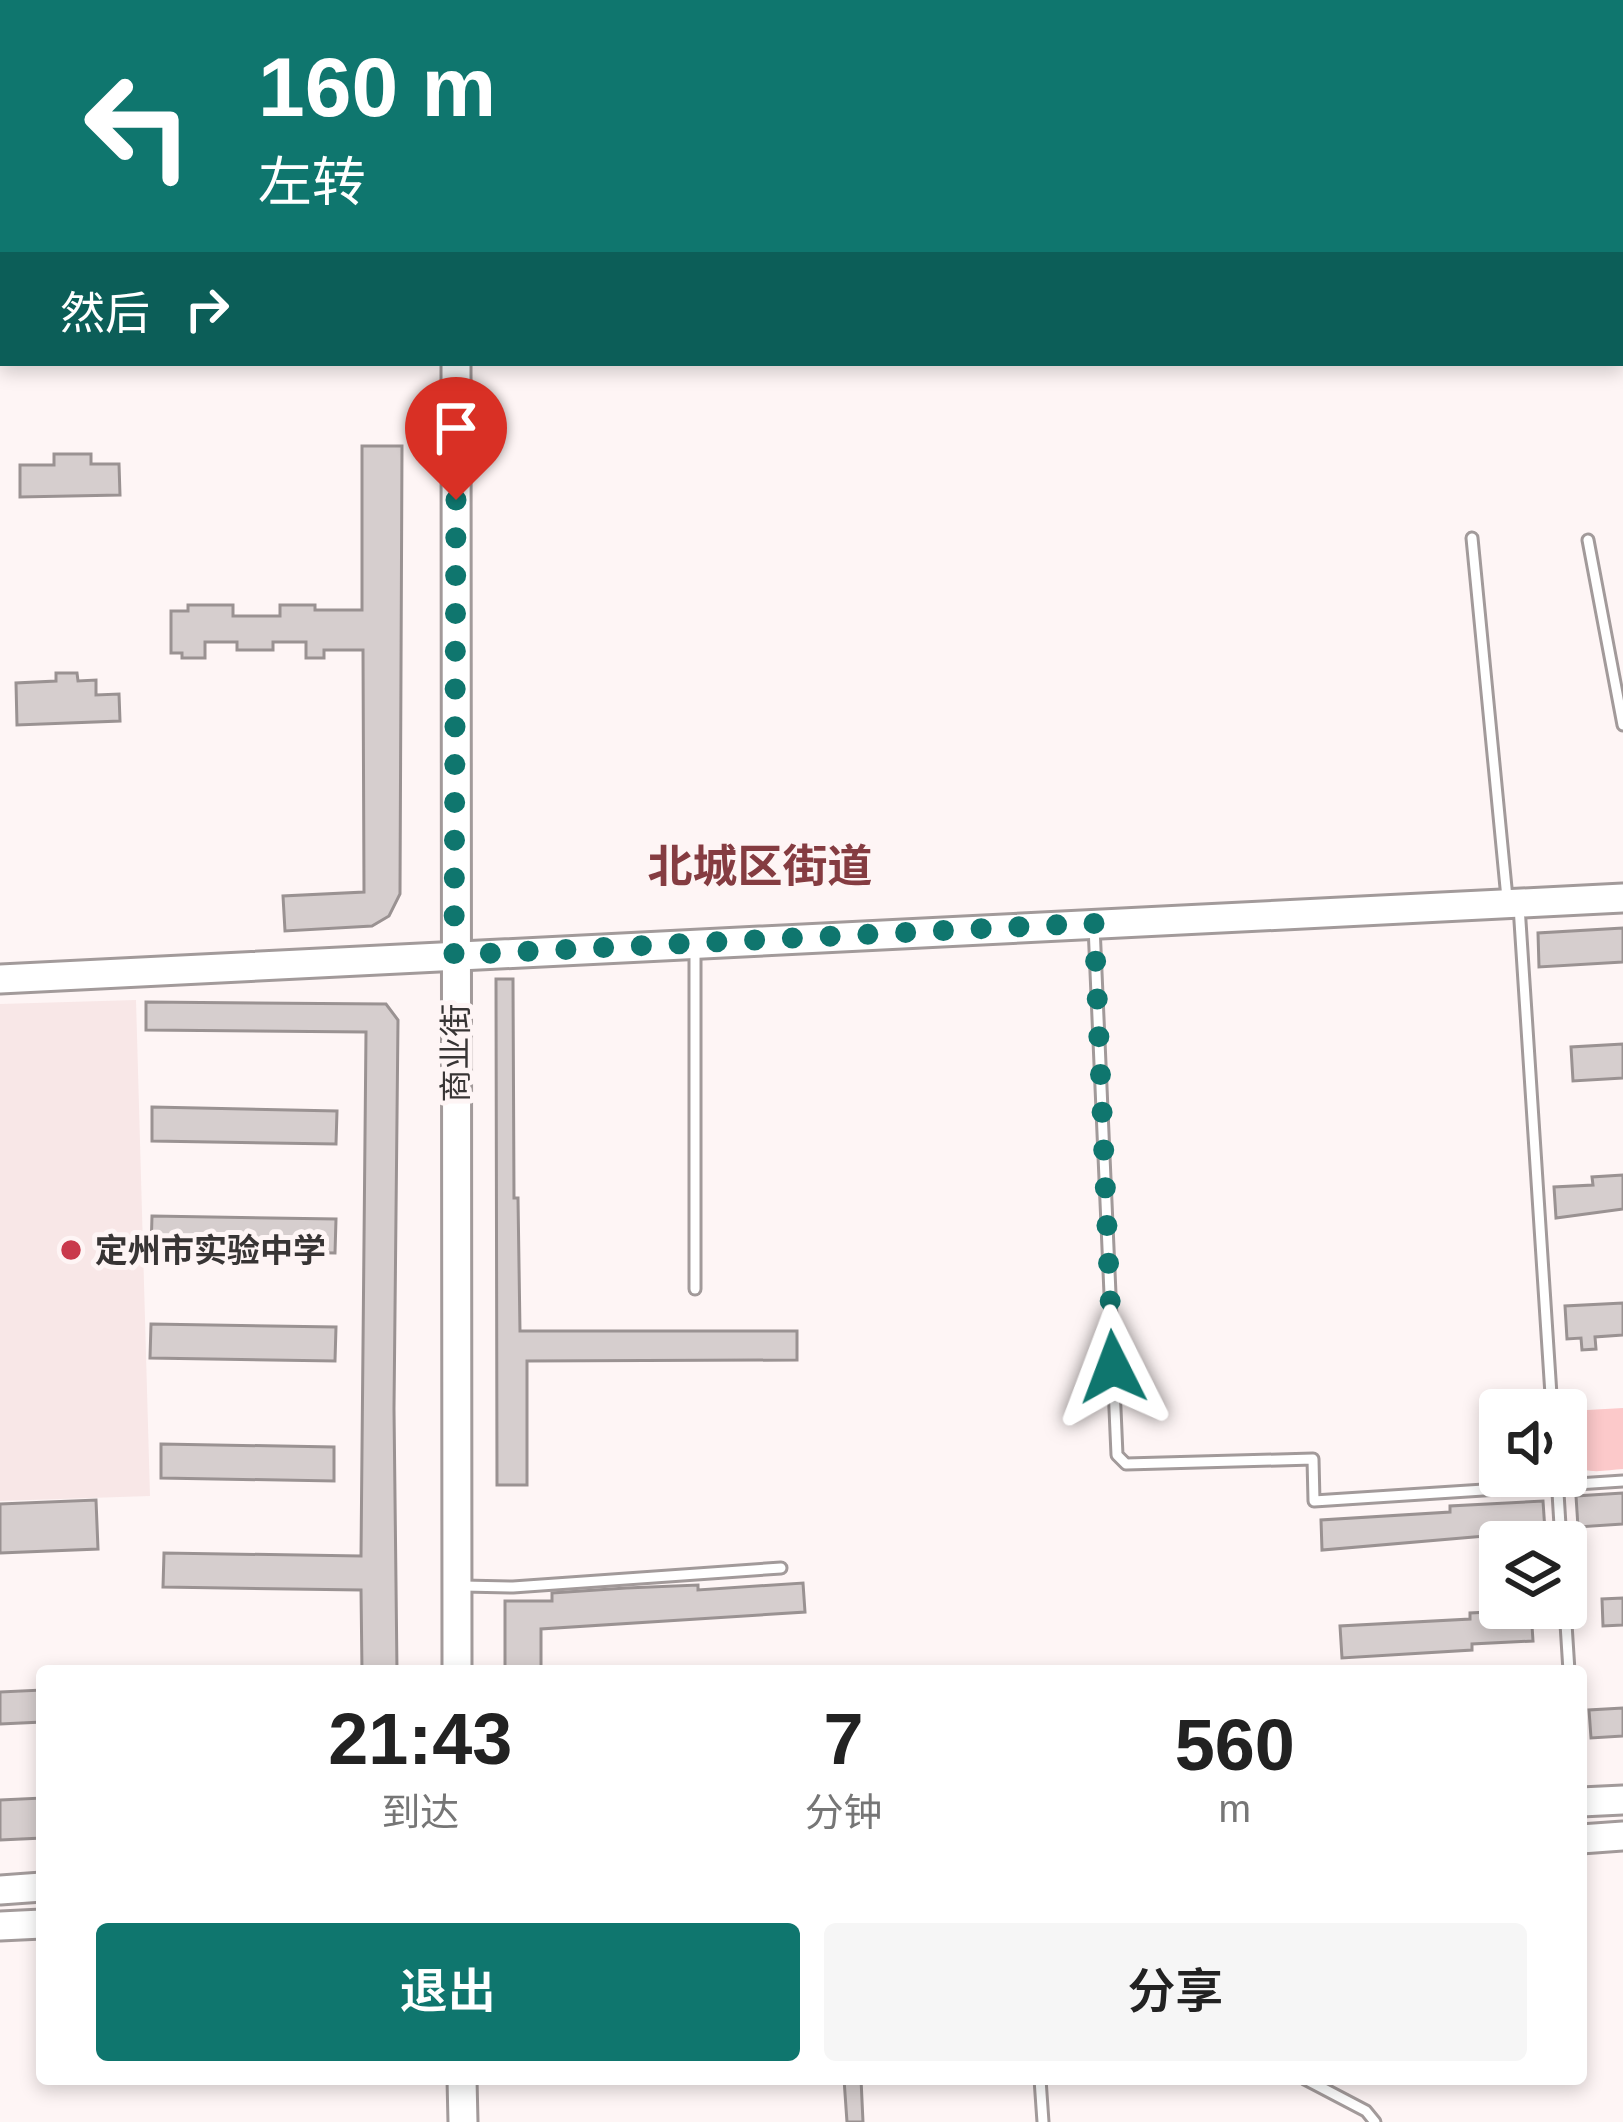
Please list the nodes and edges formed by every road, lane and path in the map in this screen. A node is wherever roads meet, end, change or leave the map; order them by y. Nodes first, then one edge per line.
1 (456, 366) edge
2 (1472, 538) dead end
3 (1588, 540) dead end
4 (1623, 725) edge
5 (1623, 898) edge
6 (1513, 903) junction
7 (1094, 923) junction
8 (695, 943) junction
9 (454, 955) junction
10 (0, 979) edge
11 (695, 1289) dead end
12 (1550, 1389) edge
13 (1587, 1481) edge
14 (1623, 1481) edge
15 (1479, 1487) edge
16 (781, 1568) dead end
17 (457, 1586) junction
18 (1566, 1629) edge
19 (457, 1665) edge
20 (1569, 1665) edge
21 (1623, 1800) edge
22 (1587, 1802) edge
23 (1623, 1836) edge
24 (1587, 1839) edge
25 (36, 1887) edge
26 (0, 1890) edge
27 (36, 1924) edge
28 (0, 1926) edge
29 (462, 2085) edge
30 (1040, 2085) edge
31 (1316, 2085) edge
32 (464, 2122) edge
33 (1043, 2122) edge
34 (1375, 2122) edge

1 - 9 street, 商业街
2 - 6 lane
3 - 4 lane
5 - 6 street
6 - 7 street
6 - 12 lane
7 - 8 street
7 - 15 lane
8 - 9 street
8 - 11 lane
9 - 10 street
9 - 17 street, 商业街
13 - 14 lane
16 - 17 lane
17 - 19 street, 商业街
18 - 20 lane
21 - 22 street
23 - 24 street
25 - 26 street
27 - 28 street
29 - 32 street
30 - 33 lane
31 - 34 lane

